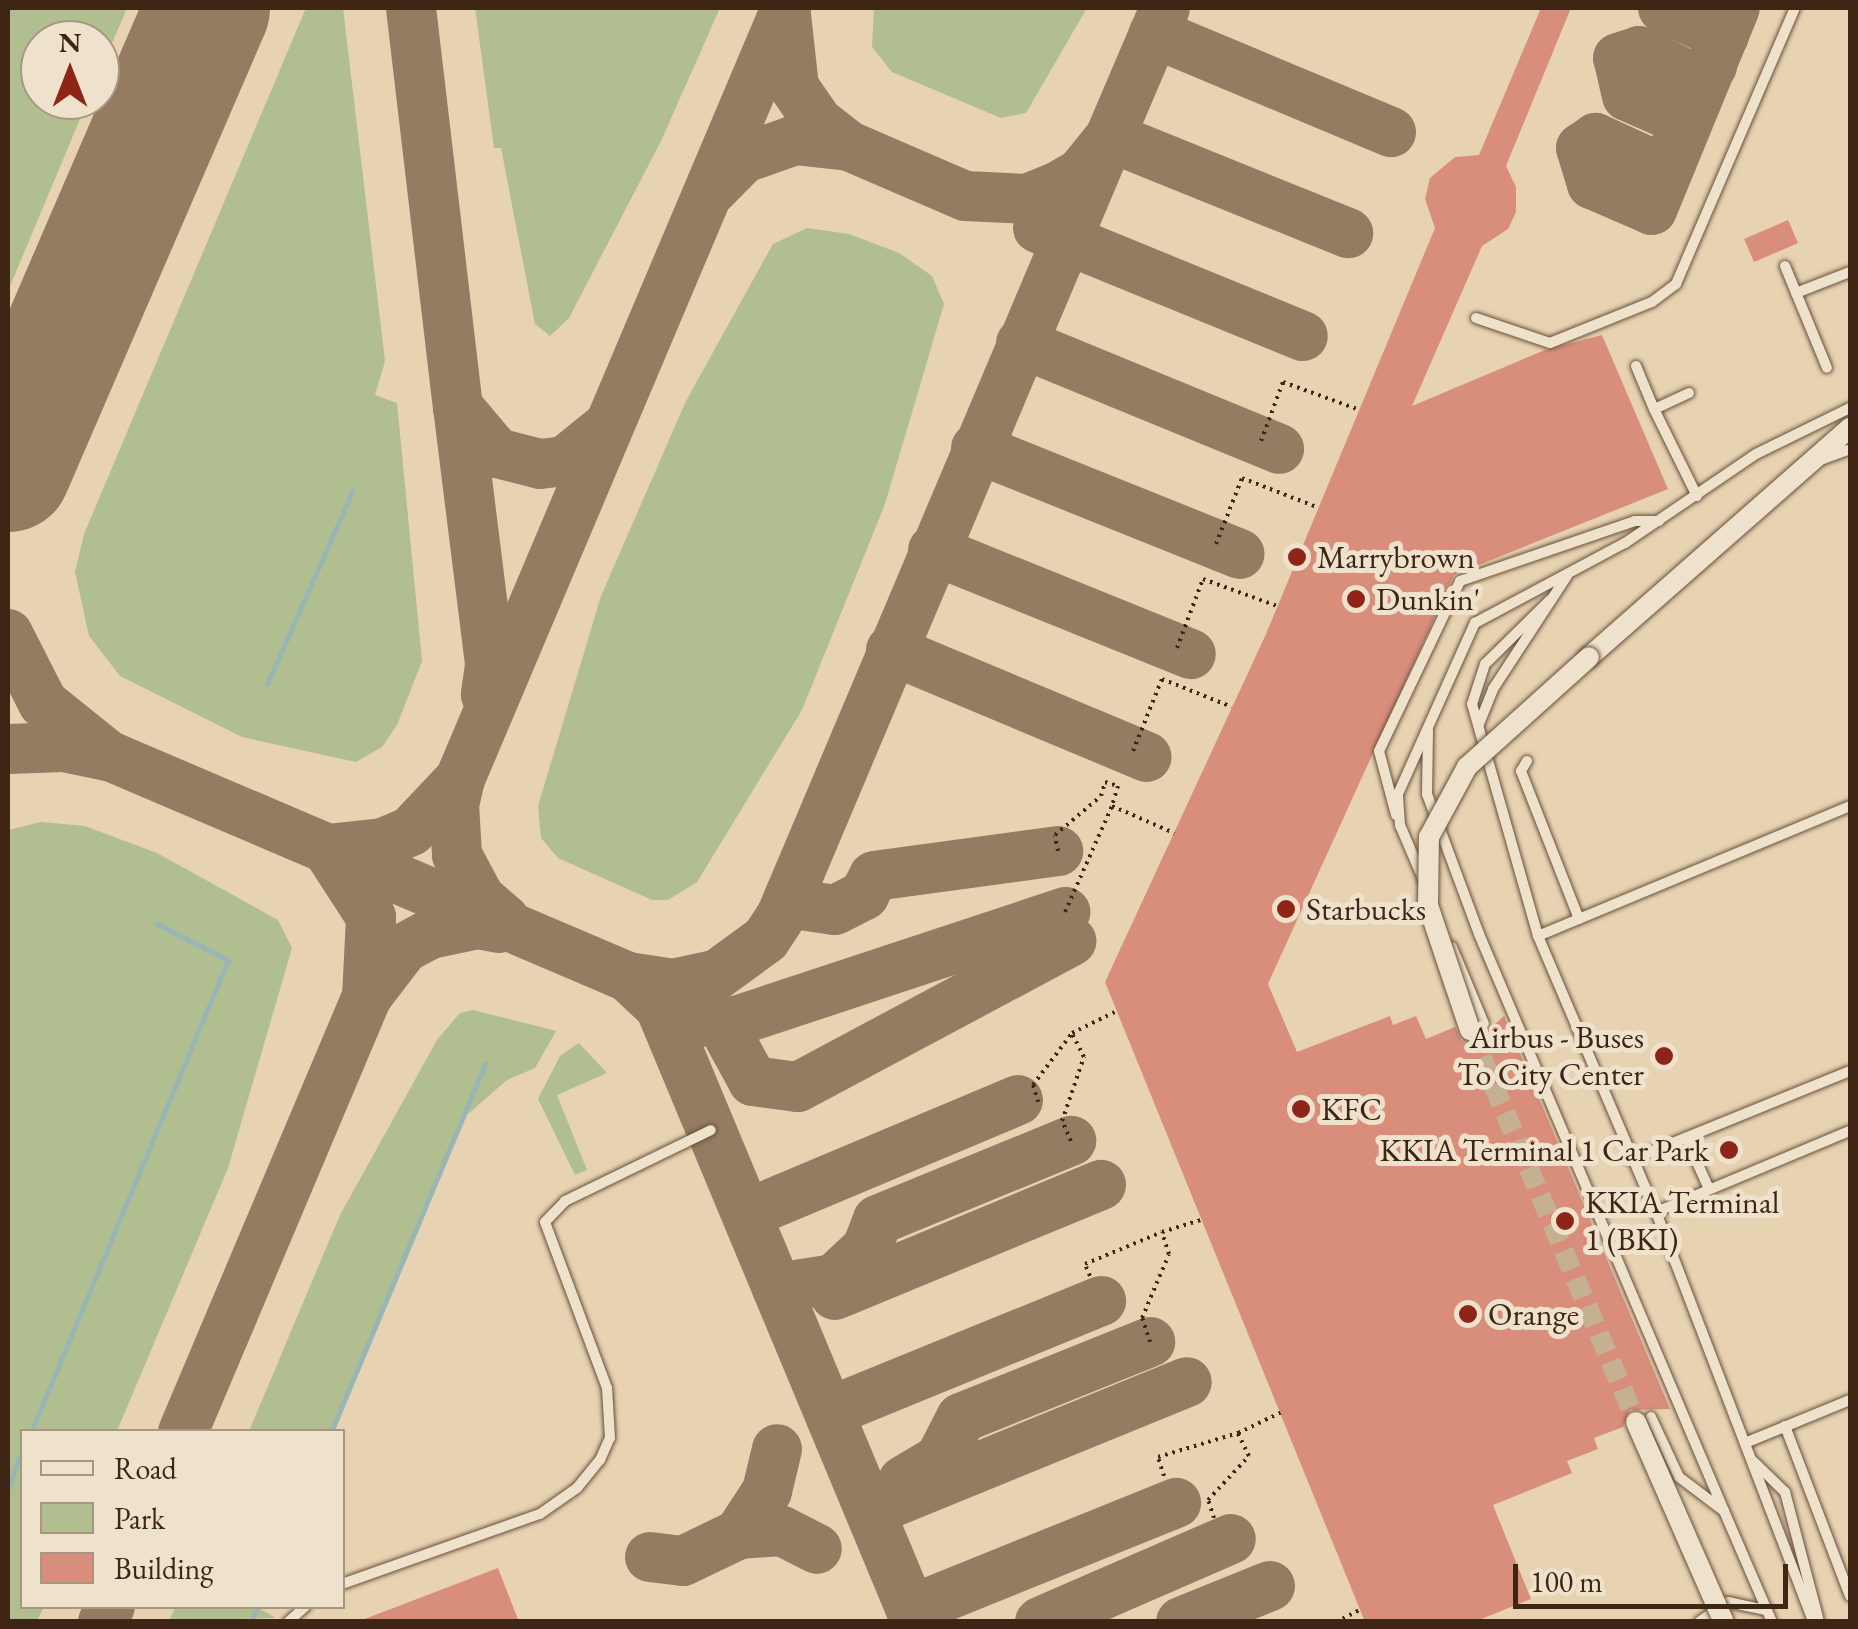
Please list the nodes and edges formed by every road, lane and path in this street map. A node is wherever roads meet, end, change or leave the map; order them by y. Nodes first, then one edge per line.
1 (1794, 8) edge
2 (1785, 266) dead end
3 (1850, 272) edge
4 (1796, 294) junction
5 (1476, 318) dead end
6 (1636, 366) dead end
7 (1827, 368) dead end
8 (1689, 394) dead end
9 (1850, 408) edge
10 (1357, 409) dead end
11 (1654, 409) junction
12 (1850, 428) edge
13 (1261, 441) dead end
14 (1850, 450) edge
15 (1812, 463) junction
16 (1697, 496) junction
17 (1316, 506) dead end
18 (1659, 521) junction
19 (1216, 544) dead end
20 (1570, 572) junction
21 (1550, 600) junction
22 (1276, 606) dead end
23 (1177, 648) dead end
24 (1232, 707) dead end
25 (1428, 724) junction
26 (1478, 724) junction
27 (1133, 751) dead end
28 (1527, 761) dead end
29 (1112, 806) junction
30 (1850, 806) edge
31 (1400, 825) junction
32 (1174, 834) dead end
33 (1058, 851) dead end
34 (1065, 912) dead end
35 (1579, 919) junction
36 (1538, 936) junction
37 (1116, 1011) dead end
38 (1478, 1027) joint
39 (1072, 1033) junction
40 (1850, 1072) edge
41 (1038, 1102) dead end
42 (711, 1130) dead end
43 (1850, 1131) edge
44 (1686, 1140) junction
45 (1071, 1141) dead end
46 (1631, 1160) junction
47 (1709, 1190) junction
48 (1656, 1212) junction
49 (1202, 1220) dead end
50 (1162, 1232) junction
51 (1090, 1276) dead end
52 (1150, 1342) dead end
53 (1850, 1400) edge
54 (1280, 1413) dead end
55 (1644, 1420) joint
56 (1786, 1426) junction
57 (1238, 1433) junction
58 (1745, 1442) junction
59 (1750, 1458) junction
60 (1164, 1476) dead end
61 (1724, 1511) junction
62 (1214, 1518) dead end
63 (345, 1583) edge
64 (1850, 1596) edge
65 (1360, 1610) dead end
66 (1769, 1616) edge
67 (1336, 1622) edge
68 (1699, 1622) edge
69 (1724, 1622) edge
70 (1816, 1622) edge

1 - 5 lane
2 - 4 lane
3 - 4 lane
4 - 7 lane
6 - 11 lane
8 - 11 lane
9 - 16 lane
10 - 13 path
11 - 16 lane
12 - 15 street
14 - 15 lane
15 - 38 street, bridge
16 - 18 lane
17 - 19 path
18 - 20 lane
18 - 31 lane
20 - 21 lane
20 - 25 lane
21 - 26 lane
21 - 26 lane
22 - 23 path
24 - 27 path
25 - 31 lane
25 - 61 lane
26 - 36 lane
28 - 35 lane
29 - 32 path
29 - 33 path
29 - 34 path
30 - 35 lane
31 - 38 lane
35 - 36 lane
36 - 46 lane
37 - 39 path
39 - 41 path
39 - 45 path
40 - 44 lane
42 - 63 lane
43 - 47 lane
44 - 46 lane
44 - 47 lane
46 - 48 lane
47 - 48 lane
48 - 58 lane
49 - 50 path
50 - 51 path
50 - 52 path
53 - 56 lane
54 - 57 path
55 - 61 lane
55 - 69 street, bridge
56 - 58 lane
56 - 64 lane
57 - 60 path
57 - 62 path
58 - 59 lane
59 - 70 lane
59 - 70 lane
61 - 66 lane
65 - 67 path
66 - 68 lane

